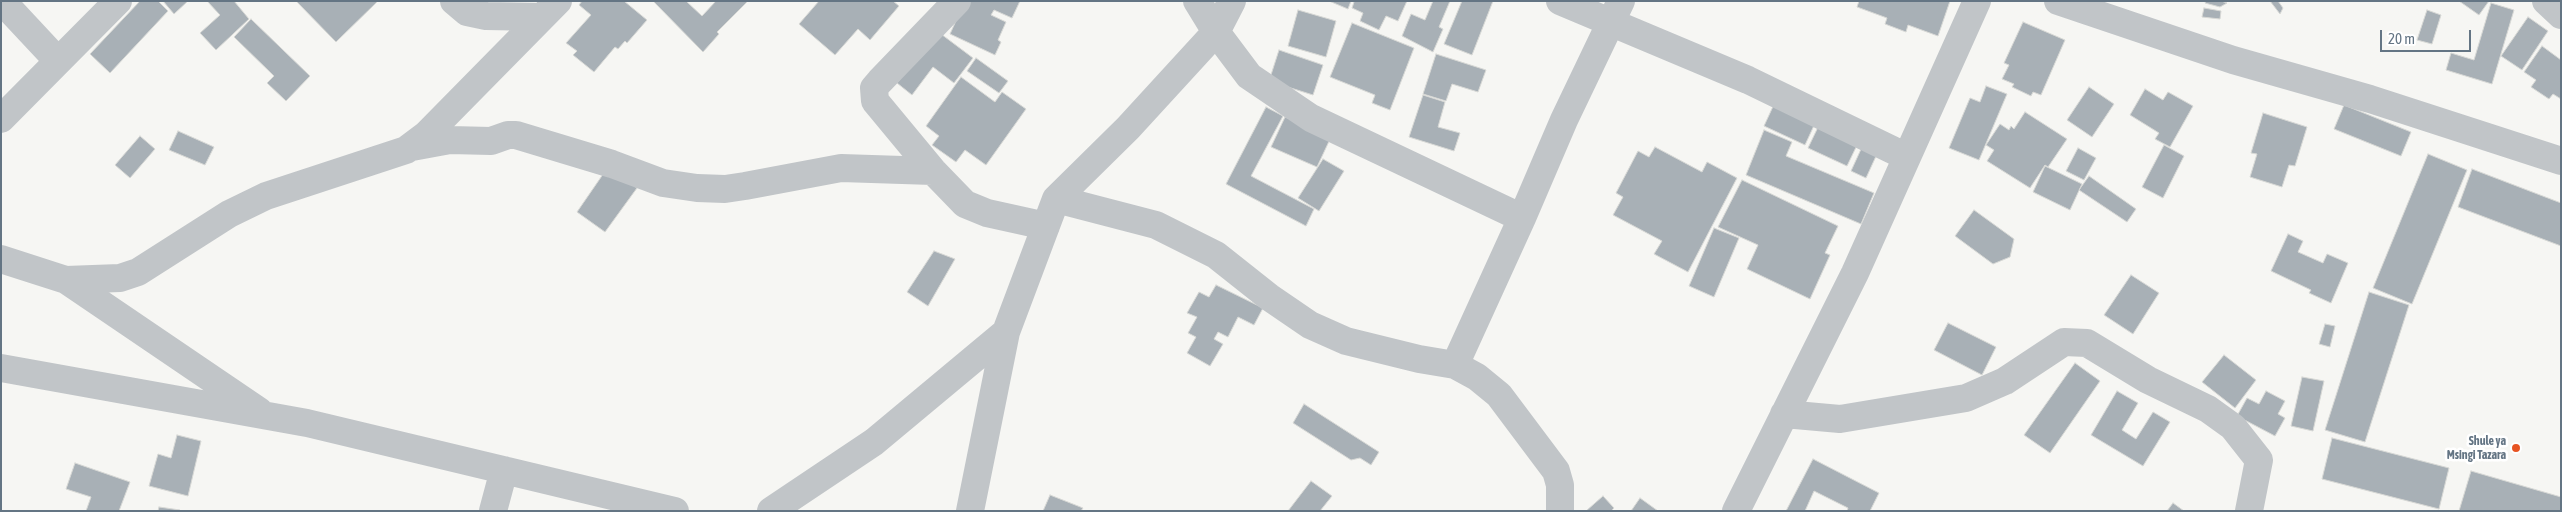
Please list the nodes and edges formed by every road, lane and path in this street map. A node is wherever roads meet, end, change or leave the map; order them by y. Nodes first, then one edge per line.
1 (2, 1) edge
2 (118, 1) edge
3 (454, 1) edge
4 (957, 1) edge
5 (1197, 1) edge
6 (1232, 1) edge
7 (1560, 1) edge
8 (1977, 1) edge
9 (2058, 1) edge
10 (2546, 1) edge
11 (550, 9) edge
12 (1616, 11) edge
13 (2561, 15) edge
14 (1216, 32) junction
15 (58, 61) junction
16 (1, 119) edge
17 (412, 147) junction
18 (1907, 157) junction
19 (2561, 161) edge
20 (933, 171) junction
21 (1056, 200) junction
22 (1522, 218) junction
23 (1046, 226) junction
24 (1, 258) edge
25 (66, 280) junction
26 (1006, 332) junction
27 (1455, 365) junction
28 (1, 368) edge
29 (1784, 414) junction
30 (268, 416) junction
31 (504, 470) junction
32 (493, 511) edge
33 (675, 511) edge
34 (771, 511) edge
35 (970, 511) edge
36 (1560, 511) edge
37 (1736, 511) edge
38 (2250, 511) edge

1 - 15 street
2 - 15 street
3 - 11 street
4 - 20 street
5 - 14 street
6 - 14 street
7 - 12 street
8 - 18 street
9 - 19 street
10 - 13 street
11 - 17 street
12 - 18 street
12 - 22 street
14 - 21 street
14 - 22 street
15 - 16 street
17 - 20 street
17 - 25 street
18 - 29 street
20 - 23 street
21 - 23 street
21 - 27 street
22 - 27 street
23 - 26 street
24 - 25 street
25 - 30 street
26 - 34 street
26 - 35 street
27 - 36 street
28 - 30 street
29 - 37 street
29 - 38 street
30 - 31 street
31 - 32 street
31 - 33 street

